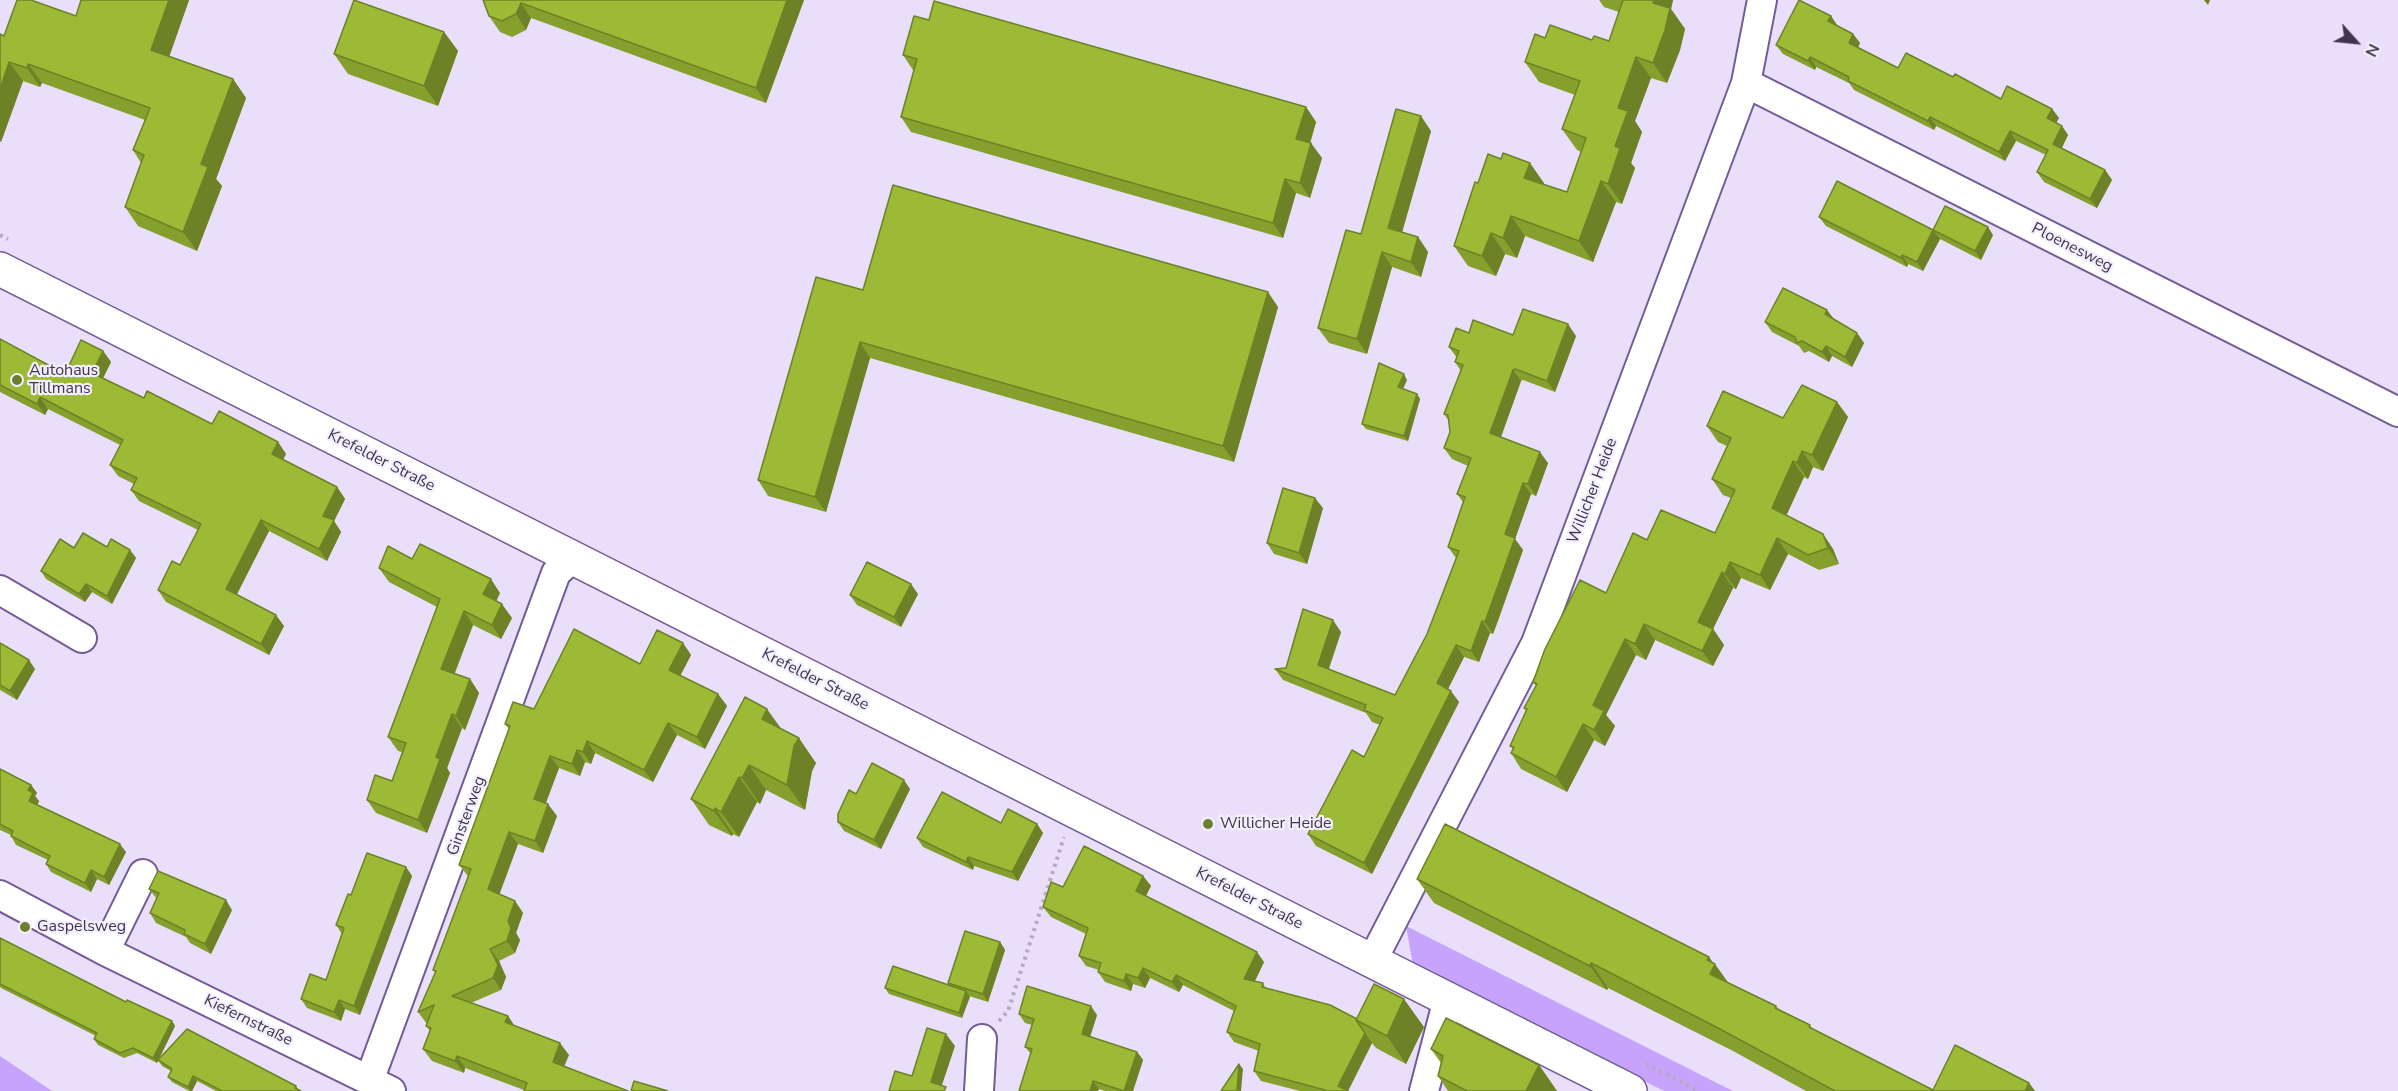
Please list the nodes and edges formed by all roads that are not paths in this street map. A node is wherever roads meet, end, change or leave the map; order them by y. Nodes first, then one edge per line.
1 (1762, 0) edge
2 (1746, 83) junction
3 (0, 269) edge
4 (2398, 412) edge
5 (573, 557) junction
6 (0, 590) edge
7 (82, 638) dead end
8 (143, 874) dead end
9 (0, 895) edge
10 (105, 951) junction
11 (1372, 961) junction
12 (1448, 999) junction
13 (982, 1039) road end
14 (380, 1086) edge
15 (979, 1091) edge
16 (1424, 1091) edge
17 (1630, 1091) edge

1 - 2 street, Willicher Heide
2 - 4 street, Ploenesweg
2 - 11 street, Willicher Heide
3 - 5 main road, Krefelder Straße
5 - 11 main road, Krefelder Straße
5 - 14 street, Ginsterweg
6 - 7 street
8 - 10 street
9 - 10 street, Kiefernstraße
10 - 14 street, Kiefernstraße
11 - 12 main road, Krefelder Straße
12 - 16 street
12 - 17 main road, Krefelder Straße
13 - 15 street

